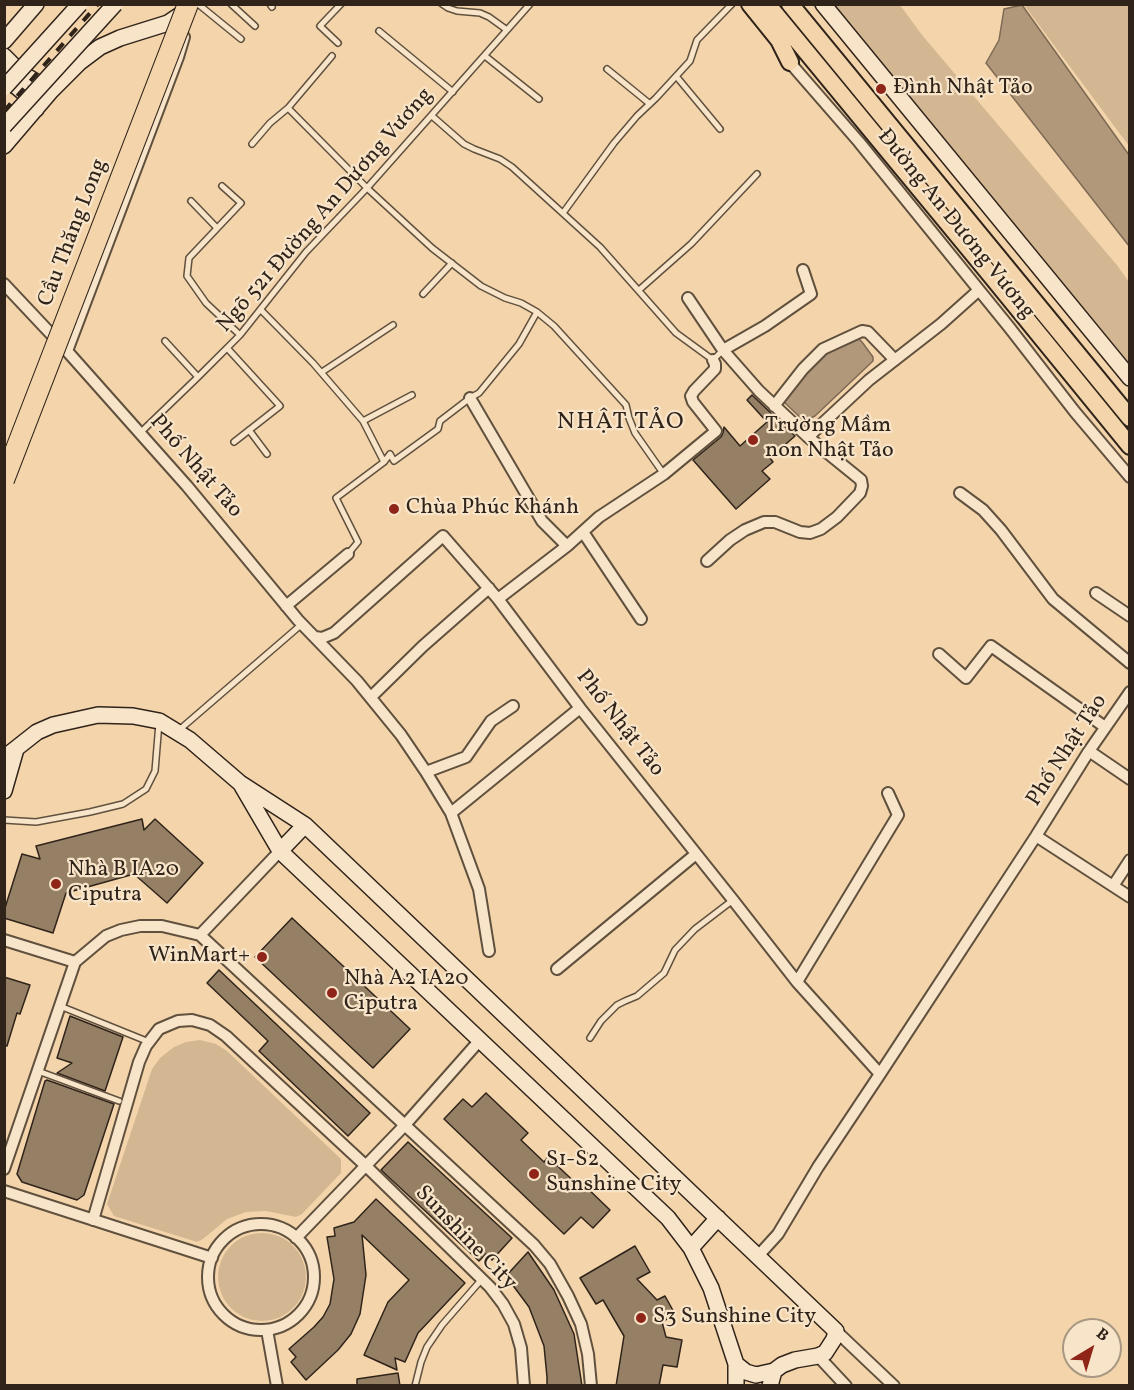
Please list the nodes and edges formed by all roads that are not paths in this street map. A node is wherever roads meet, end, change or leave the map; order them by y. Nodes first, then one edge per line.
1 (36, 4) edge
2 (80, 4) edge
3 (115, 4) edge
4 (231, 4) edge
5 (341, 4) edge
6 (442, 4) edge
7 (530, 4) edge
8 (732, 4) edge
9 (741, 4) edge
10 (750, 4) edge
11 (767, 4) edge
12 (790, 4) edge
13 (823, 4) edge
14 (191, 6) edge
15 (255, 26) dead end
16 (379, 30) dead end
17 (507, 30) junction
18 (241, 39) dead end
19 (4, 41) edge
20 (338, 43) dead end
21 (4, 56) edge
22 (332, 56) dead end
23 (484, 56) junction
24 (790, 63) junction
25 (608, 69) dead end
26 (4, 76) edge
27 (676, 76) junction
28 (4, 88) edge
29 (51, 91) junction
30 (453, 92) junction
31 (539, 99) dead end
32 (650, 104) junction
33 (288, 108) junction
34 (36, 109) junction
35 (432, 116) junction
36 (4, 126) edge
37 (720, 129) dead end
38 (252, 144) dead end
39 (4, 146) edge
40 (758, 174) dead end
41 (222, 186) dead end
42 (367, 188) junction
43 (191, 201) dead end
44 (563, 213) junction
45 (217, 228) junction
46 (452, 263) junction
47 (803, 270) dead end
48 (4, 284) edge
49 (639, 290) junction
50 (979, 290) junction
51 (423, 294) dead end
52 (688, 298) dead end
53 (261, 310) junction
54 (537, 312) junction
55 (393, 325) dead end
56 (240, 335) junction
57 (165, 341) dead end
58 (228, 348) junction
59 (723, 350) junction
60 (67, 351) junction
61 (713, 360) junction
62 (895, 360) junction
63 (322, 372) junction
64 (198, 377) junction
65 (1130, 378) edge
66 (412, 395) dead end
67 (470, 398) junction
68 (774, 406) junction
69 (1130, 418) edge
70 (363, 421) junction
71 (249, 430) junction
72 (140, 433) junction
73 (808, 437) junction
74 (234, 442) dead end
75 (1130, 446) edge
76 (267, 454) dead end
77 (384, 462) junction
78 (664, 474) junction
79 (1130, 477) edge
80 (4, 480) edge
81 (960, 493) dead end
82 (583, 532) junction
83 (567, 546) junction
84 (348, 554) joint
85 (707, 561) dead end
86 (489, 588) junction
87 (1096, 593) dead end
88 (498, 599) junction
89 (286, 606) junction
90 (1130, 616) edge
91 (641, 620) dead end
92 (302, 624) junction
93 (315, 637) junction
94 (939, 654) dead end
95 (1130, 663) edge
96 (1130, 692) edge
97 (371, 697) junction
98 (513, 705) dead end
99 (580, 708) junction
100 (159, 721) junction
101 (1106, 727) junction
102 (177, 732) junction
103 (1089, 751) junction
104 (10, 753) edge
105 (426, 771) junction
106 (1130, 778) edge
107 (240, 783) junction
108 (4, 790) edge
109 (888, 793) dead end
110 (451, 813) junction
111 (4, 820) edge
112 (305, 825) junction
113 (1036, 836) junction
114 (280, 851) junction
115 (696, 854) junction
116 (1130, 860) edge
117 (1113, 886) junction
118 (1130, 897) edge
119 (734, 900) junction
120 (200, 935) junction
121 (4, 940) edge
122 (489, 951) dead end
123 (75, 962) junction
124 (557, 969) dead end
125 (797, 982) junction
126 (60, 1006) junction
127 (590, 1038) dead end
128 (480, 1040) junction
129 (149, 1042) junction
130 (38, 1071) junction
131 (880, 1074) junction
132 (119, 1101) dead end
133 (404, 1126) junction
134 (366, 1166) junction
135 (4, 1169) edge
136 (4, 1191) edge
137 (718, 1218) junction
138 (93, 1220) junction
139 (296, 1238) junction
140 (691, 1248) junction
141 (758, 1256) junction
142 (212, 1258) junction
143 (482, 1280) junction
144 (267, 1330) junction
145 (836, 1331) junction
146 (818, 1356) junction
147 (736, 1364) junction
148 (772, 1378) edge
149 (277, 1386) edge
150 (415, 1386) edge
151 (524, 1386) edge
152 (591, 1386) edge
153 (736, 1386) edge
154 (846, 1386) edge
155 (894, 1386) edge

1 - 19 street
2 - 28 street, bridge
3 - 36 street, bridge
4 - 15 lane
5 - 20 lane
6 - 17 lane
7 - 17 lane, Ngõ 521 Đường An Dương Vương
8 - 27 lane
9 - 24 street, Đường An Dương Vương
10 - 24 main road
11 - 75 main road, Đường An Dương Vương
12 - 69 main road, Đường An Dương Vương
13 - 65 street, Đường An Dương Vương
14 - 18 lane
14 - 29 street
14 - 60 street
14 - 80 highway, Cầu Thăng Long, bridge
16 - 30 lane
17 - 23 lane, Ngõ 521 Đường An Dương Vương
21 - 29 street
22 - 33 lane
23 - 30 lane, Ngõ 521 Đường An Dương Vương
23 - 31 lane
24 - 50 street, Đường An Dương Vương
25 - 32 lane
26 - 34 street
27 - 32 lane
27 - 37 lane
29 - 34 street
30 - 35 lane, Ngõ 521 Đường An Dương Vương
32 - 44 lane
33 - 38 lane
33 - 42 lane
34 - 39 street
35 - 42 lane, Ngõ 521 Đường An Dương Vương
35 - 44 lane
40 - 49 lane
41 - 45 lane
42 - 46 lane
42 - 53 lane, Ngõ 521 Đường An Dương Vương
43 - 45 lane
44 - 49 lane
45 - 56 lane
46 - 51 lane
46 - 54 lane
47 - 59 street
48 - 60 street, Phố Nhật Tảo
49 - 61 lane
50 - 62 street
50 - 79 street, Đường An Dương Vương
52 - 59 street
53 - 56 lane, Ngõ 521 Đường An Dương Vương
53 - 63 lane
54 - 67 lane
54 - 78 lane
55 - 63 lane
56 - 58 lane, Ngõ 521 Đường An Dương Vương
57 - 64 lane
58 - 64 lane, Ngõ 521 Đường An Dương Vương
58 - 71 lane
59 - 61 lane
59 - 68 street
60 - 72 street, Phố Nhật Tảo
61 - 78 street
62 - 68 street
62 - 73 street
63 - 70 lane
64 - 72 lane, Ngõ 521 Đường An Dương Vương
66 - 70 lane
67 - 77 lane
67 - 83 street
68 - 73 street
70 - 77 lane
71 - 74 lane
71 - 76 lane
72 - 89 street, Phố Nhật Tảo
73 - 85 street
77 - 84 lane
78 - 82 street
81 - 95 street
82 - 83 street
82 - 91 street
83 - 88 street
84 - 89 street
86 - 88 street, Phố Nhật Tảo
86 - 93 street, Phố Nhật Tảo
86 - 97 street
87 - 90 street
88 - 99 street, Phố Nhật Tảo
89 - 92 street, Phố Nhật Tảo
92 - 93 street, Phố Nhật Tảo
92 - 102 lane
93 - 97 street
94 - 101 street
96 - 101 street, Phố Nhật Tảo
97 - 105 street
98 - 105 street
99 - 110 street
99 - 115 street, Phố Nhật Tảo
100 - 102 street
100 - 104 street
100 - 111 lane
101 - 103 street, Phố Nhật Tảo
102 - 107 street
103 - 106 street
103 - 113 street, Phố Nhật Tảo
104 - 108 street
105 - 110 street
107 - 112 street
107 - 114 street
109 - 125 street
110 - 122 street
112 - 114 street
112 - 137 street
113 - 117 street
113 - 131 street, Phố Nhật Tảo
114 - 120 street
114 - 128 street
115 - 119 street, Phố Nhật Tảo
115 - 124 street
116 - 117 street
117 - 118 street
119 - 125 street, Phố Nhật Tảo
119 - 127 lane
120 - 123 street
120 - 133 street
121 - 123 street
123 - 126 street
125 - 131 street, Phố Nhật Tảo
126 - 129 lane
126 - 130 street
128 - 133 street
128 - 140 street
129 - 134 street, Sunshine City
129 - 138 street
130 - 132 lane
130 - 135 street
131 - 141 street
133 - 134 street
133 - 152 street
134 - 139 street
134 - 143 street, Sunshine City
136 - 138 street
137 - 140 street
137 - 141 street
138 - 142 street
139 - 142 street
139 - 144 street
140 - 147 street
141 - 145 street
142 - 144 street
143 - 150 lane
143 - 151 street, Sunshine City
144 - 149 street
145 - 146 street
145 - 155 street
146 - 148 street
146 - 154 street
147 - 148 street
147 - 153 street

